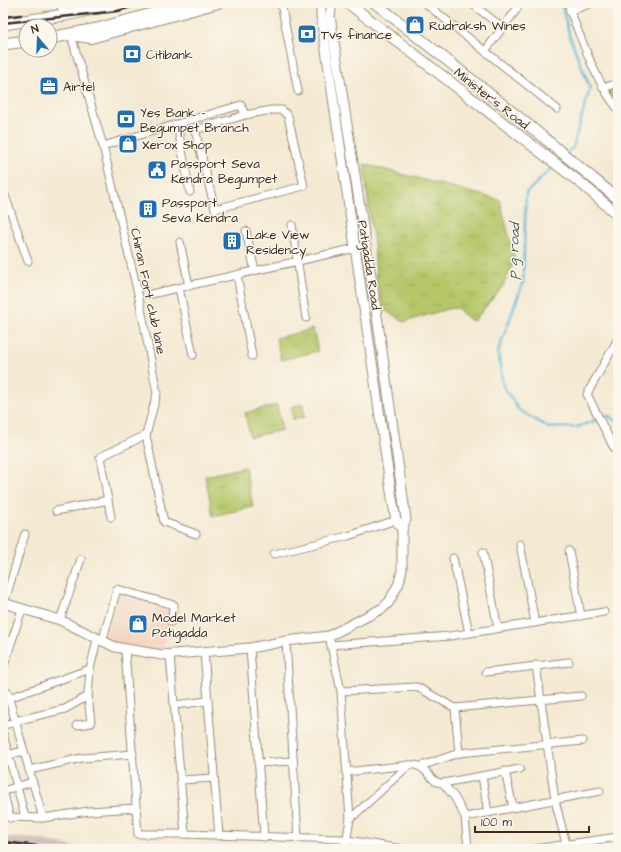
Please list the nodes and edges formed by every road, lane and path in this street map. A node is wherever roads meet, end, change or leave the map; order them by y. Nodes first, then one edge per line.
1 (59, 3) edge
2 (122, 3) edge
3 (192, 3) edge
4 (218, 3) edge
5 (281, 3) edge
6 (321, 3) edge
7 (332, 3) edge
8 (348, 3) edge
9 (375, 3) edge
10 (425, 3) edge
11 (471, 3) edge
12 (517, 3) edge
13 (569, 3) edge
14 (592, 3) edge
15 (570, 11) junction
16 (65, 15) junction
17 (326, 16) junction
18 (3, 24) edge
19 (503, 28) junction
20 (71, 35) junction
21 (58, 37) edge
22 (18, 42) edge
23 (3, 44) edge
24 (485, 50) junction
25 (618, 83) edge
26 (603, 88) junction
27 (298, 91) dead end
28 (232, 108) junction
29 (557, 109) dead end
30 (618, 109) edge
31 (245, 115) junction
32 (235, 118) junction
33 (177, 124) junction
34 (103, 146) junction
35 (3, 190) edge
36 (190, 192) dead end
37 (618, 199) edge
38 (618, 215) edge
39 (292, 225) dead end
40 (246, 231) dead end
41 (180, 242) dead end
42 (365, 246) junction
43 (355, 249) junction
44 (28, 261) dead end
45 (298, 261) junction
46 (255, 271) junction
47 (237, 275) junction
48 (189, 286) junction
49 (179, 288) junction
50 (151, 294) dead end
51 (306, 318) dead end
52 (618, 339) edge
53 (193, 355) dead end
54 (252, 356) dead end
55 (391, 420) junction
56 (380, 422) junction
57 (146, 435) junction
58 (618, 452) edge
59 (108, 500) junction
60 (56, 511) dead end
61 (111, 517) dead end
62 (396, 520) junction
63 (402, 529) junction
64 (25, 534) dead end
65 (196, 534) dead end
66 (520, 544) dead end
67 (569, 551) dead end
68 (483, 552) dead end
69 (274, 554) dead end
70 (453, 558) dead end
71 (81, 559) dead end
72 (3, 604) edge
73 (22, 608) junction
74 (604, 612) dead end
75 (581, 616) junction
76 (60, 620) junction
77 (171, 622) dead end
78 (535, 623) junction
79 (498, 628) junction
80 (469, 632) junction
81 (99, 641) junction
82 (286, 641) junction
83 (330, 641) junction
84 (250, 648) junction
85 (125, 650) junction
86 (204, 652) junction
87 (170, 655) junction
88 (569, 662) dead end
89 (536, 665) junction
90 (3, 669) edge
91 (90, 669) junction
92 (486, 672) dead end
93 (341, 691) junction
94 (6, 696) edge
95 (88, 696) junction
96 (581, 696) dead end
97 (542, 699) junction
98 (208, 701) junction
99 (174, 705) junction
100 (455, 708) junction
101 (16, 721) junction
102 (3, 725) edge
103 (77, 725) dead end
104 (3, 734) edge
105 (583, 741) dead end
106 (548, 745) junction
107 (24, 751) junction
108 (459, 753) junction
109 (133, 754) junction
110 (6, 755) edge
111 (293, 761) junction
112 (258, 763) junction
113 (409, 765) junction
114 (422, 766) junction
115 (520, 769) dead end
116 (29, 770) junction
117 (346, 772) junction
118 (505, 772) junction
119 (482, 776) junction
120 (214, 778) junction
121 (180, 780) junction
122 (32, 782) junction
123 (443, 783) junction
124 (17, 787) junction
125 (3, 790) edge
126 (600, 791) dead end
127 (555, 800) junction
128 (136, 808) junction
129 (513, 808) junction
130 (488, 813) junction
131 (25, 817) junction
132 (465, 817) junction
133 (6, 818) edge
134 (43, 818) junction
135 (350, 819) junction
136 (185, 834) junction
137 (219, 836) junction
138 (264, 837) junction
139 (618, 837) edge
140 (298, 838) junction
141 (347, 840) junction
142 (566, 844) junction
143 (345, 849) edge
144 (402, 849) edge
145 (468, 849) edge
146 (534, 849) edge

1 - 16 street
2 - 16 main road
3 - 20 main road
4 - 20 main road
5 - 27 street
6 - 17 street, Patigadda Road
7 - 17 street, Patigadda Road
8 - 38 main road, Minister's Road
9 - 37 main road, Minister's Road
10 - 24 street
11 - 19 street
12 - 19 street
13 - 15 street
14 - 15 street
15 - 26 street
16 - 18 main road
17 - 42 street, Patigadda Road
17 - 43 street, Patigadda Road
19 - 24 street
20 - 21 main road
20 - 34 street, Chiran Fort club lane
22 - 23 main road
24 - 29 street
25 - 26 street
26 - 30 street
28 - 31 street
28 - 32 street
28 - 33 street
31 - 32 street
31 - 32 street
33 - 34 street
33 - 36 street
34 - 57 street, Chiran Fort club lane
35 - 44 street
39 - 45 street
40 - 46 street
41 - 48 street
42 - 43 street
42 - 55 street, Patigadda Road
43 - 45 street
43 - 56 street, Patigadda Road
45 - 46 street
45 - 51 street
46 - 47 street
47 - 48 street
47 - 54 street
48 - 49 street
49 - 50 street
49 - 53 street
52 - 58 street
55 - 56 street
55 - 63 street, Patigadda Road
56 - 62 street, Patigadda Road
57 - 59 street
57 - 65 street, Chiran Fort club lane
59 - 60 street
59 - 61 street
62 - 63 street, Patigadda Road
62 - 69 street
63 - 83 street, Patigadda Road
64 - 72 street
66 - 78 street
67 - 75 street
68 - 79 street
70 - 80 street
71 - 76 street
72 - 73 street
73 - 76 street
73 - 90 street
74 - 75 street
75 - 78 street
76 - 81 street
77 - 81 street
78 - 79 street
79 - 80 street
80 - 83 street
81 - 85 street
81 - 91 street
82 - 83 street
82 - 84 street
82 - 111 street
83 - 93 street
84 - 86 street
84 - 112 street
85 - 87 street
85 - 109 street
86 - 87 street
86 - 98 street
87 - 99 street
88 - 89 street
89 - 92 street
89 - 97 street
91 - 94 street
91 - 95 street
93 - 100 street
93 - 117 street
94 - 101 street
95 - 101 street
95 - 103 street
96 - 97 street
97 - 100 street
97 - 106 street
98 - 99 street
98 - 120 street
99 - 121 street
100 - 108 street
101 - 102 street
101 - 107 street
104 - 110 street
105 - 106 street
106 - 108 street
106 - 127 street
107 - 110 street
107 - 116 street
108 - 114 street
109 - 116 street
109 - 128 street
110 - 124 street
111 - 112 street
111 - 140 street
112 - 138 street
113 - 114 street
113 - 117 street
113 - 135 street
114 - 123 street
115 - 118 street
116 - 122 street
117 - 135 street
118 - 119 street
118 - 129 street
119 - 123 street
119 - 130 street
120 - 121 street
120 - 137 street
121 - 136 street
122 - 124 street
122 - 134 street
123 - 132 street
124 - 125 street
124 - 131 street
125 - 133 street
126 - 127 street
127 - 129 street
127 - 142 street
128 - 134 street
128 - 136 street
129 - 130 street
130 - 132 street
131 - 133 street
131 - 134 street
132 - 145 street
135 - 141 street
136 - 137 street
137 - 138 street
138 - 140 street
139 - 142 street
140 - 141 street
141 - 143 street
141 - 144 street
142 - 146 street

